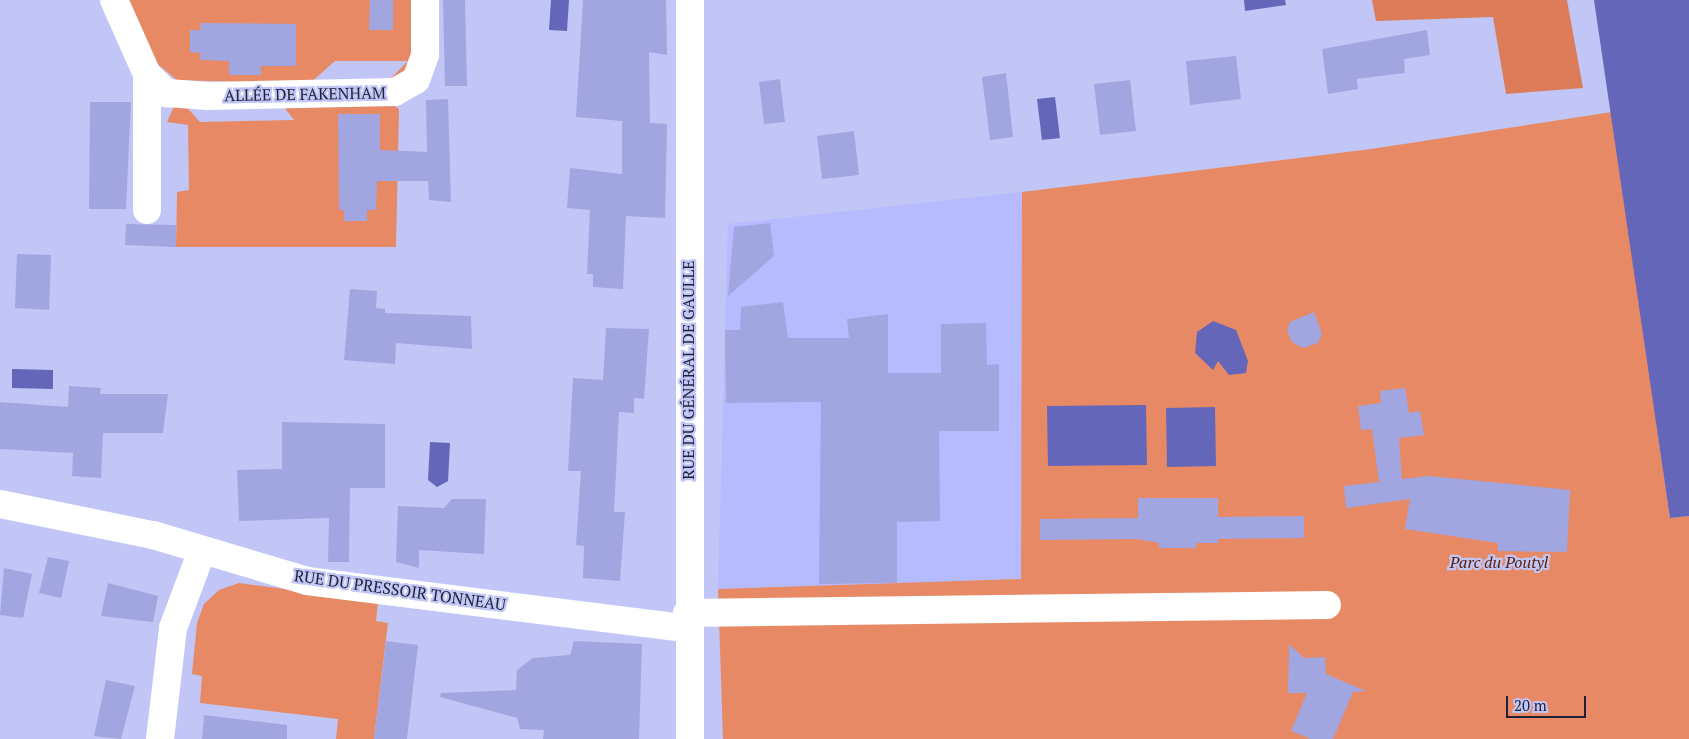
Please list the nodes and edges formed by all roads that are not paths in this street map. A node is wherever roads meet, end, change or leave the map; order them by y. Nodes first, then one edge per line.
1 (114, 0) edge
2 (425, 0) edge
3 (690, 0) edge
4 (147, 74) junction
5 (147, 210) dead end
6 (0, 504) edge
7 (202, 553) junction
8 (1327, 604) dead end
9 (687, 620) junction
10 (160, 739) edge
11 (690, 739) edge

1 - 4 street, ALLÉE DE FAKENHAM
2 - 4 street, ALLÉE DE FAKENHAM
3 - 9 street, RUE DU GÉNÉRAL DE GAULLE
4 - 5 street, ALLÉE DE FAKENHAM
6 - 7 street, RUE DU PRESSOIR TONNEAU
7 - 9 street, RUE DU PRESSOIR TONNEAU
7 - 10 street
8 - 9 street, RUE DU PRESSOIR TONNEAU
9 - 11 street, RUE DU GÉNÉRAL DE GAULLE

